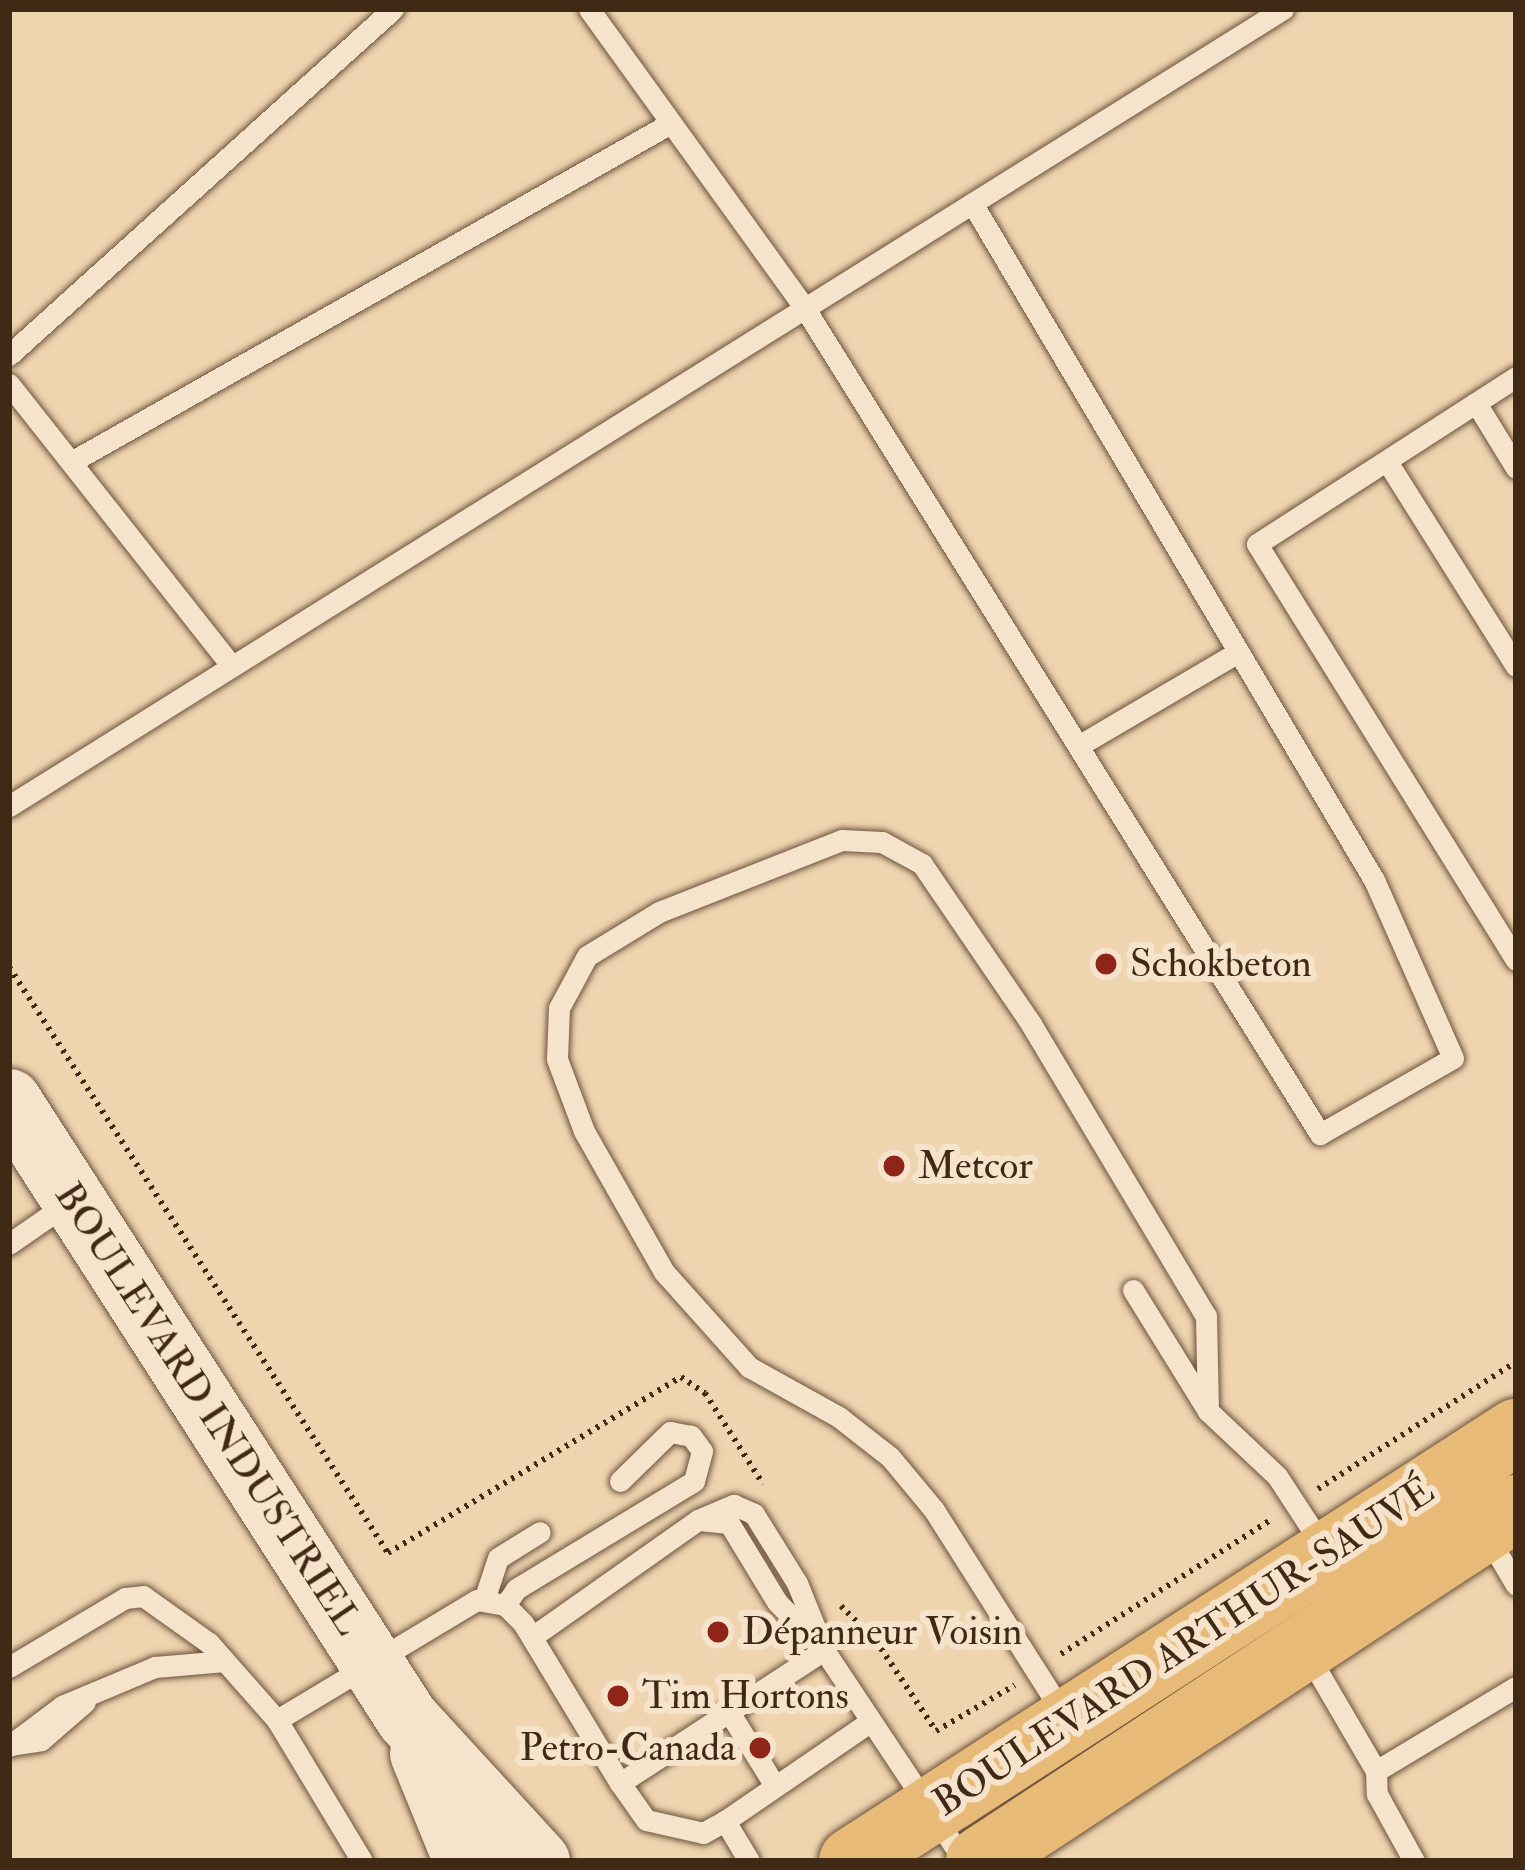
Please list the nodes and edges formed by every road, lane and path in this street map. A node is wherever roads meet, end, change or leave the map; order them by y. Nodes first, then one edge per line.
1 (393, 9) edge
2 (589, 9) edge
3 (1282, 9) edge
4 (671, 123) junction
5 (972, 203) junction
6 (804, 307) junction
7 (9, 355) edge
8 (1516, 377) edge
9 (9, 384) edge
10 (1476, 403) junction
11 (71, 463) junction
12 (1388, 463) junction
13 (1516, 469) edge
14 (1238, 652) junction
15 (231, 665) junction
16 (1516, 666) edge
17 (1078, 746) junction
18 (9, 806) edge
19 (1513, 951) edge
20 (9, 967) edge
21 (9, 1100) edge
22 (73, 1199) junction
23 (9, 1244) edge
24 (1133, 1290) dead end
25 (1516, 1362) edge
26 (1208, 1411) junction
27 (1516, 1432) edge
28 (648, 1456) junction
29 (1338, 1476) dead end
30 (620, 1481) dead end
31 (658, 1497) junction
32 (1477, 1503) edge
33 (540, 1532) dead end
34 (388, 1553) dead end
35 (1344, 1581) junction
36 (1516, 1585) edge
37 (1280, 1601) junction
38 (495, 1602) junction
39 (1090, 1635) dead end
40 (532, 1637) junction
41 (824, 1650) junction
42 (225, 1660) junction
43 (372, 1663) junction
44 (9, 1667) edge
45 (1516, 1687) edge
46 (729, 1712) junction
47 (407, 1718) junction
48 (278, 1720) junction
49 (868, 1723) junction
50 (10, 1745) edge
51 (1086, 1749) junction
52 (1376, 1771) junction
53 (620, 1783) junction
54 (775, 1786) junction
55 (725, 1820) junction
56 (948, 1835) edge
57 (861, 1859) edge
58 (362, 1861) edge
59 (465, 1861) edge
60 (538, 1861) edge
61 (749, 1861) edge
62 (979, 1861) edge
63 (1414, 1861) edge

1 - 7 lane
2 - 4 lane
3 - 5 lane
4 - 6 lane
4 - 11 lane
5 - 6 lane
5 - 14 lane
6 - 15 lane
6 - 17 lane
8 - 10 lane
9 - 11 lane
10 - 12 lane
10 - 13 lane
11 - 15 lane
12 - 16 lane
12 - 19 lane
14 - 17 lane
14 - 17 lane
15 - 18 lane
20 - 34 path, BOULEVARD INDUSTRIEL
21 - 22 street, BOULEVARD INDUSTRIEL
22 - 23 lane
22 - 43 street, BOULEVARD INDUSTRIEL
24 - 26 lane
25 - 29 path, BOULEVARD ARTHUR-SAUVÉ
26 - 35 lane
26 - 51 lane
27 - 32 main road, BOULEVARD ARTHUR-SAUVÉ
28 - 30 lane
28 - 31 lane
28 - 31 lane
31 - 38 lane
32 - 35 main road, BOULEVARD ARTHUR-SAUVÉ
32 - 36 lane
33 - 38 lane
35 - 37 main road, BOULEVARD ARTHUR-SAUVÉ
37 - 39 path, BOULEVARD ARTHUR-SAUVÉ
37 - 51 main road, BOULEVARD ARTHUR-SAUVÉ
37 - 52 lane
38 - 40 lane
38 - 43 lane
40 - 41 lane
40 - 53 lane
41 - 46 lane
41 - 49 lane
42 - 44 lane
42 - 48 lane
42 - 50 lane
43 - 47 street, BOULEVARD INDUSTRIEL
43 - 48 lane
45 - 52 lane
46 - 53 lane
46 - 54 lane
47 - 59 street, BOULEVARD INDUSTRIEL
47 - 60 street, BOULEVARD INDUSTRIEL
48 - 58 lane
49 - 54 lane
49 - 56 lane
51 - 56 main road, BOULEVARD ARTHUR-SAUVÉ
51 - 62 main road, BOULEVARD ARTHUR-SAUVÉ
52 - 63 lane
53 - 55 lane
54 - 55 lane
55 - 61 lane
56 - 57 main road, BOULEVARD ARTHUR-SAUVÉ

